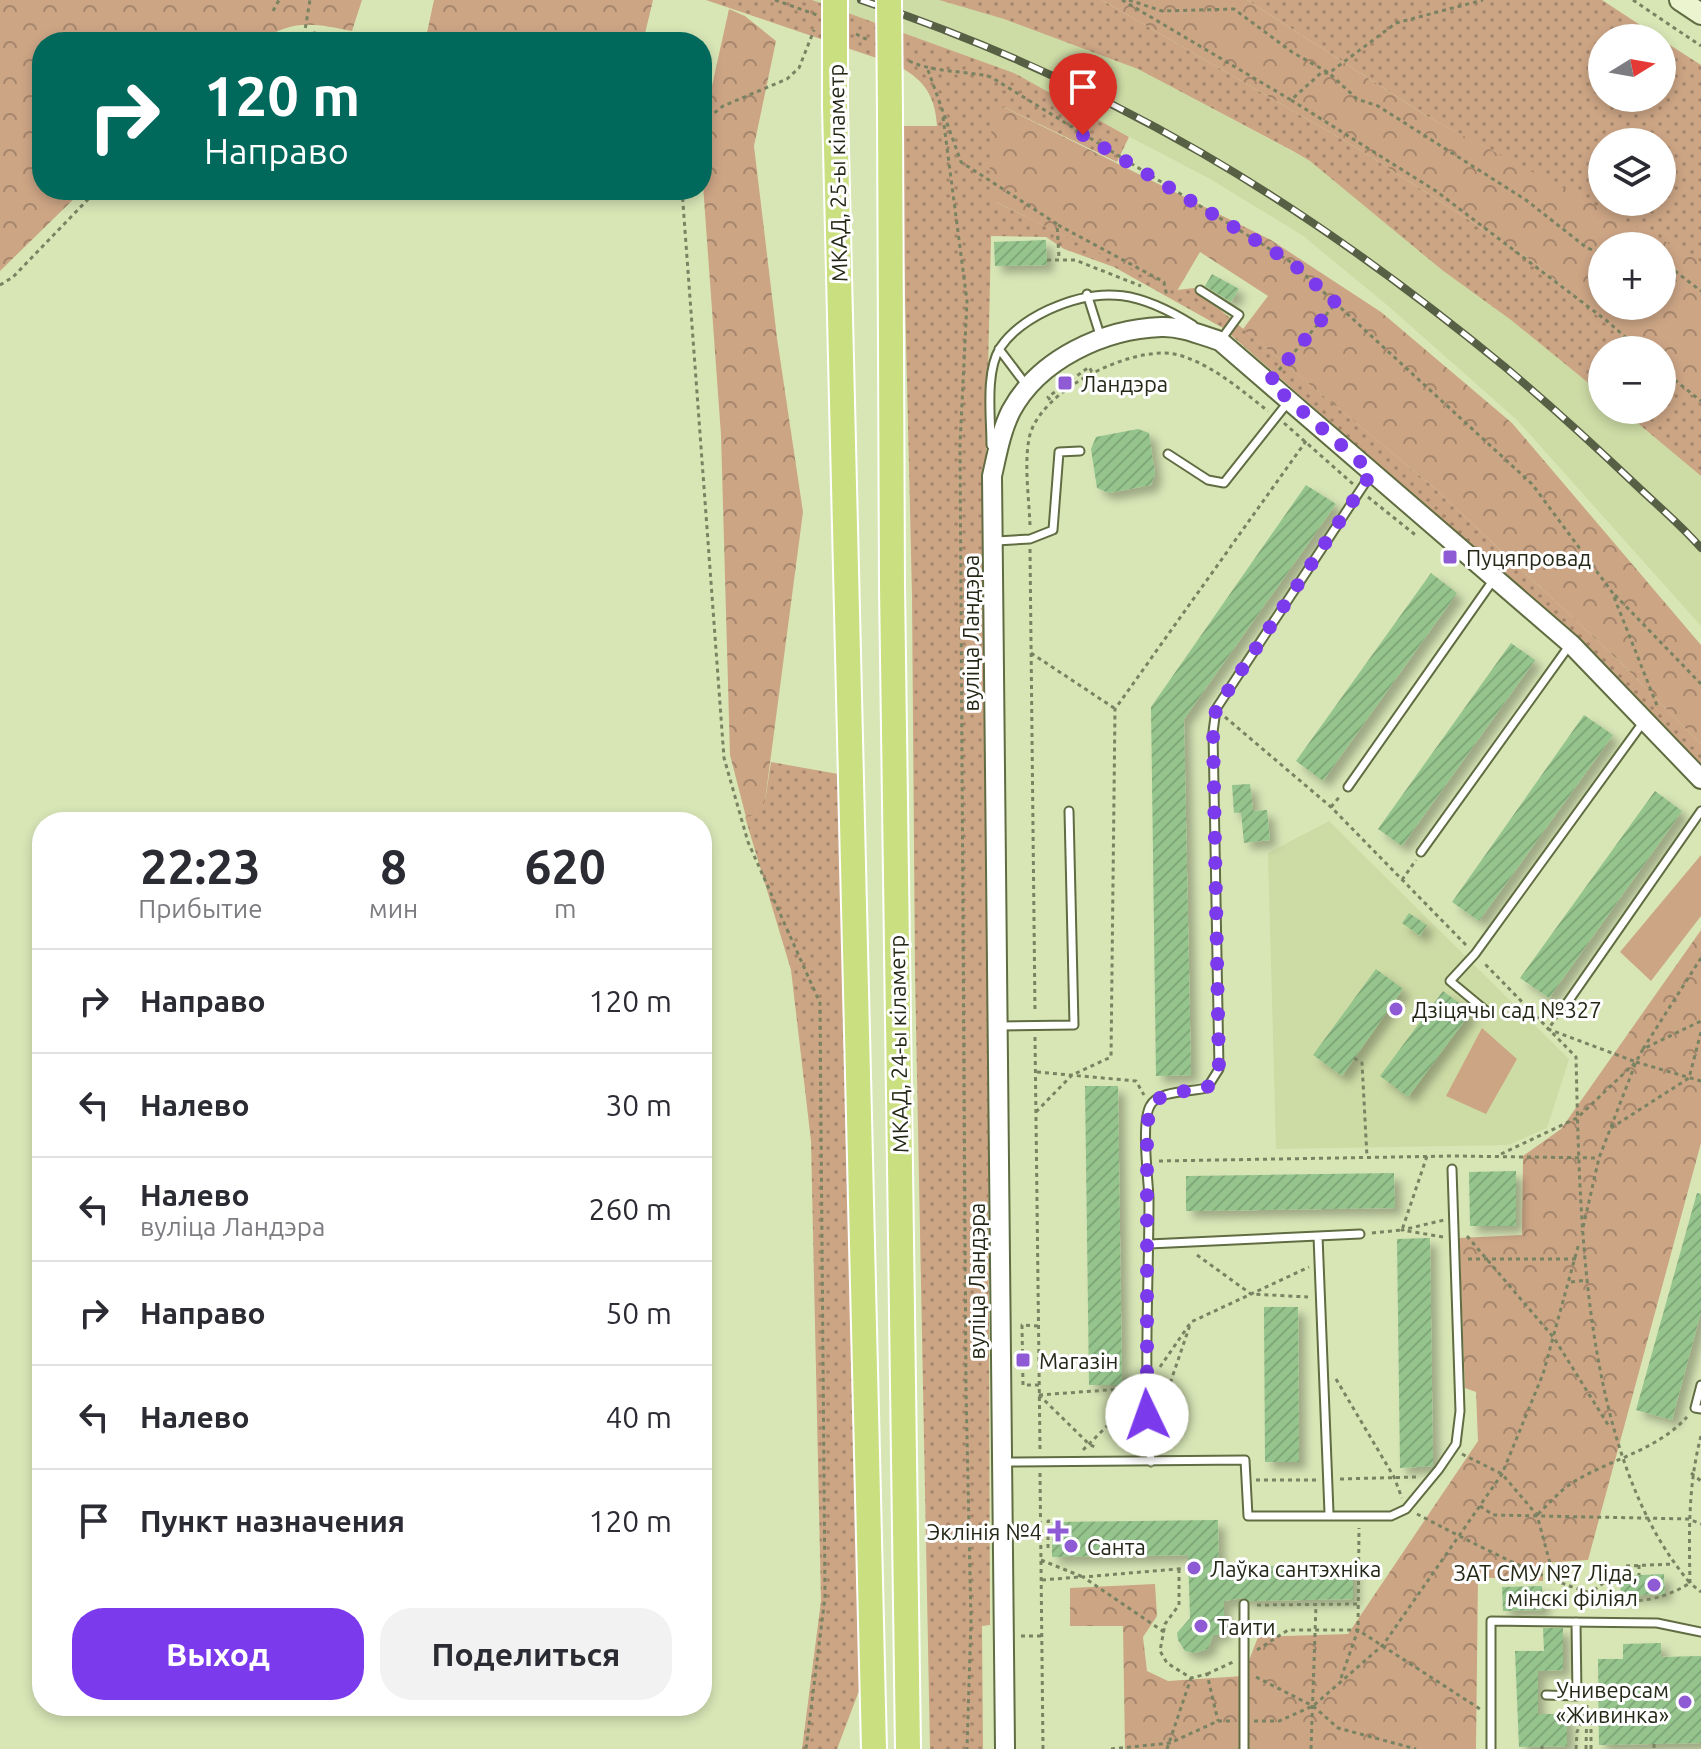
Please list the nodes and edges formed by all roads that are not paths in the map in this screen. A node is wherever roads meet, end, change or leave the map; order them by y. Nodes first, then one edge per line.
1 (835, 0) edge
2 (889, 0) edge
3 (1680, 0) edge
4 (1701, 14) edge
5 (1200, 290) dead end
6 (1087, 294) junction
7 (1101, 339) junction
8 (1220, 341) junction
9 (840, 346) joint
10 (999, 349) junction
11 (1028, 387) junction
12 (1290, 399) junction
13 (1080, 451) dead end
14 (1168, 454) dead end
15 (1372, 472) junction
16 (992, 476) junction
17 (994, 541) junction
18 (1495, 576) junction
19 (1571, 644) junction
20 (1651, 714) junction
21 (1701, 779) edge
22 (1348, 787) road end
23 (1069, 811) dead end
24 (1701, 811) edge
25 (1421, 852) road end
26 (1565, 1006) road end
27 (1485, 1010) dead end
28 (998, 1026) junction
29 (1452, 1169) dead end
30 (1360, 1234) road end
31 (1318, 1236) junction
32 (1149, 1244) junction
33 (1701, 1385) edge
34 (1698, 1409) edge
35 (1001, 1462) junction
36 (1151, 1462) junction
37 (1329, 1513) junction
38 (1244, 1604) road end
39 (1576, 1622) junction
40 (1701, 1632) edge
41 (1546, 1695) dead end
42 (874, 1749) edge
43 (908, 1749) edge
44 (1005, 1749) edge
45 (1244, 1749) edge
46 (1491, 1749) edge

1 - 9 highway, МКАД, 25-ы кіламетр, bridge
2 - 43 highway, МКАД, 24-ы кіламетр, bridge
3 - 4 main road
5 - 8 lane
6 - 7 lane
6 - 8 lane
6 - 10 lane
7 - 8 street, вуліца Ландэра
7 - 11 street, вуліца Ландэра
8 - 12 street, вуліца Ландэра
9 - 42 highway, МКАД, 24-ы кіламетр
10 - 11 lane
10 - 16 lane
11 - 16 street, вуліца Ландэра
12 - 14 lane
12 - 15 street, вуліца Ландэра
13 - 17 lane
15 - 18 street, вуліца Ландэра
15 - 32 lane
16 - 17 street, вуліца Ландэра
17 - 28 street, вуліца Ландэра
18 - 19 street, вуліца Ландэра
18 - 22 lane
19 - 20 street, вуліца Ландэра
19 - 25 lane
20 - 21 street, вуліца Ландэра
20 - 27 lane
23 - 28 lane
24 - 26 lane
28 - 35 street, вуліца Ландэра
29 - 37 lane
30 - 31 lane
31 - 32 lane
31 - 37 lane
32 - 36 lane
33 - 34 lane
35 - 36 lane
35 - 44 street, вуліца Ландэра
36 - 37 lane
38 - 45 lane
39 - 40 lane
39 - 41 lane
39 - 46 lane

